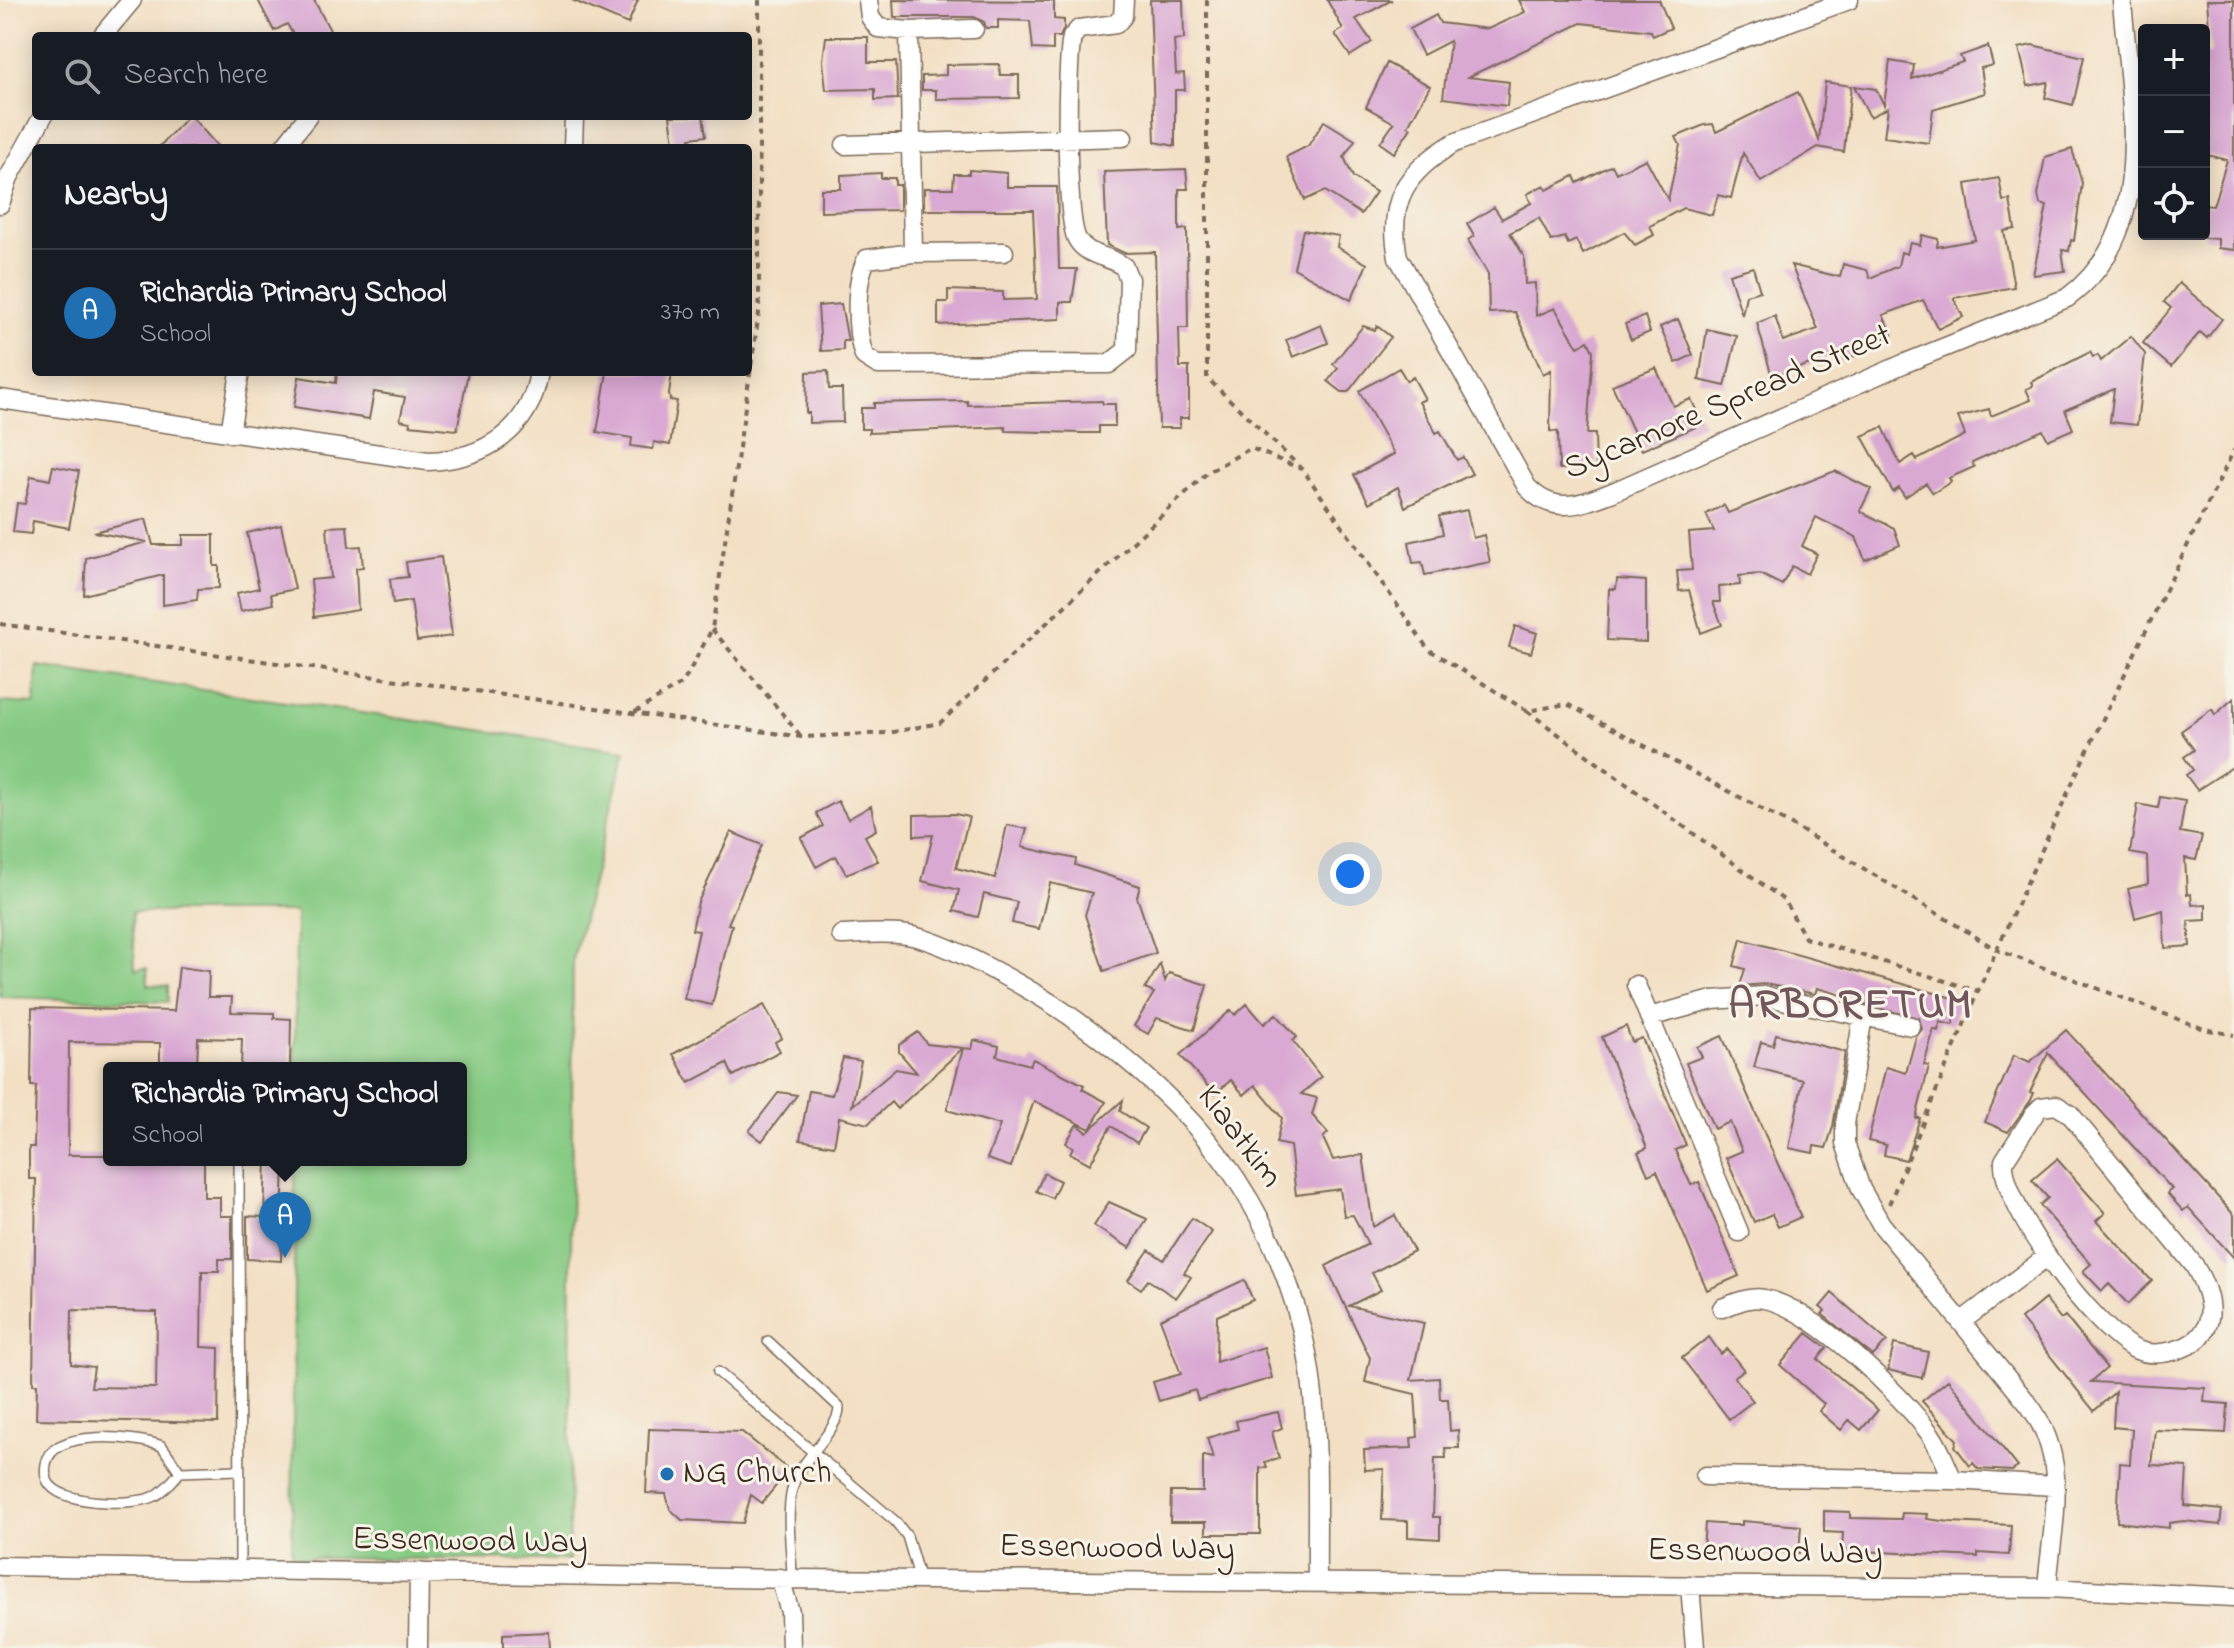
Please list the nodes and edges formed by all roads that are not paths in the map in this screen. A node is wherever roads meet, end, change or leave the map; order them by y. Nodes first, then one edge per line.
1 (132, 0) edge
2 (868, 0) edge
3 (1124, 0) edge
4 (1849, 0) edge
5 (2122, 0) edge
6 (974, 29) dead end
7 (909, 31) junction
8 (105, 32) edge
9 (40, 120) edge
10 (305, 120) edge
11 (574, 120) edge
12 (1069, 137) junction
13 (1123, 137) dead end
14 (910, 141) junction
15 (286, 144) edge
16 (573, 144) edge
17 (845, 145) dead end
18 (5, 175) edge
19 (0, 204) edge
20 (1004, 252) dead end
21 (913, 253) junction
22 (239, 376) edge
23 (538, 376) edge
24 (0, 399) edge
25 (230, 433) junction
26 (841, 935) dead end
27 (1636, 985) dead end
28 (1863, 1016) junction
29 (1649, 1017) junction
30 (1911, 1026) dead end
31 (239, 1166) edge
32 (1739, 1232) dead end
33 (2045, 1258) junction
34 (1722, 1308) dead end
35 (1962, 1321) junction
36 (768, 1341) dead end
37 (718, 1372) dead end
38 (810, 1453) junction
39 (239, 1470) junction
40 (180, 1472) junction
41 (1705, 1476) dead end
42 (1953, 1480) junction
43 (2055, 1486) junction
44 (0, 1566) edge
45 (240, 1571) junction
46 (419, 1572) junction
47 (786, 1578) junction
48 (920, 1580) junction
49 (1317, 1583) junction
50 (1690, 1585) junction
51 (2047, 1588) junction
52 (2234, 1597) edge
53 (418, 1648) edge
54 (791, 1648) edge
55 (1695, 1648) edge

1 - 8 street
2 - 7 street
3 - 12 street
4 - 5 street, Sycamore Spread Street
6 - 7 street
7 - 14 street
9 - 18 street
10 - 15 street
11 - 16 street
12 - 13 street
12 - 14 street
12 - 21 street
14 - 17 street
14 - 21 street
18 - 19 street
20 - 21 street
22 - 25 street
23 - 25 street
24 - 25 street
26 - 49 street, Kiaatkim
27 - 29 street
28 - 29 street
28 - 30 street
28 - 35 street
29 - 32 street
31 - 39 lane
33 - 33 street
33 - 35 street
34 - 42 street
35 - 43 street
36 - 38 lane
37 - 38 lane
38 - 47 lane
38 - 48 lane
39 - 40 lane
39 - 45 lane
40 - 40 lane
41 - 42 street
42 - 43 street
43 - 51 street
44 - 45 street, Essenwood Way
45 - 46 street, Essenwood Way
46 - 47 street, Essenwood Way
46 - 53 street
47 - 48 street, Essenwood Way
47 - 54 street
48 - 49 street, Essenwood Way
49 - 50 street, Essenwood Way
50 - 51 street, Essenwood Way
50 - 55 street
51 - 52 street, Essenwood Way

